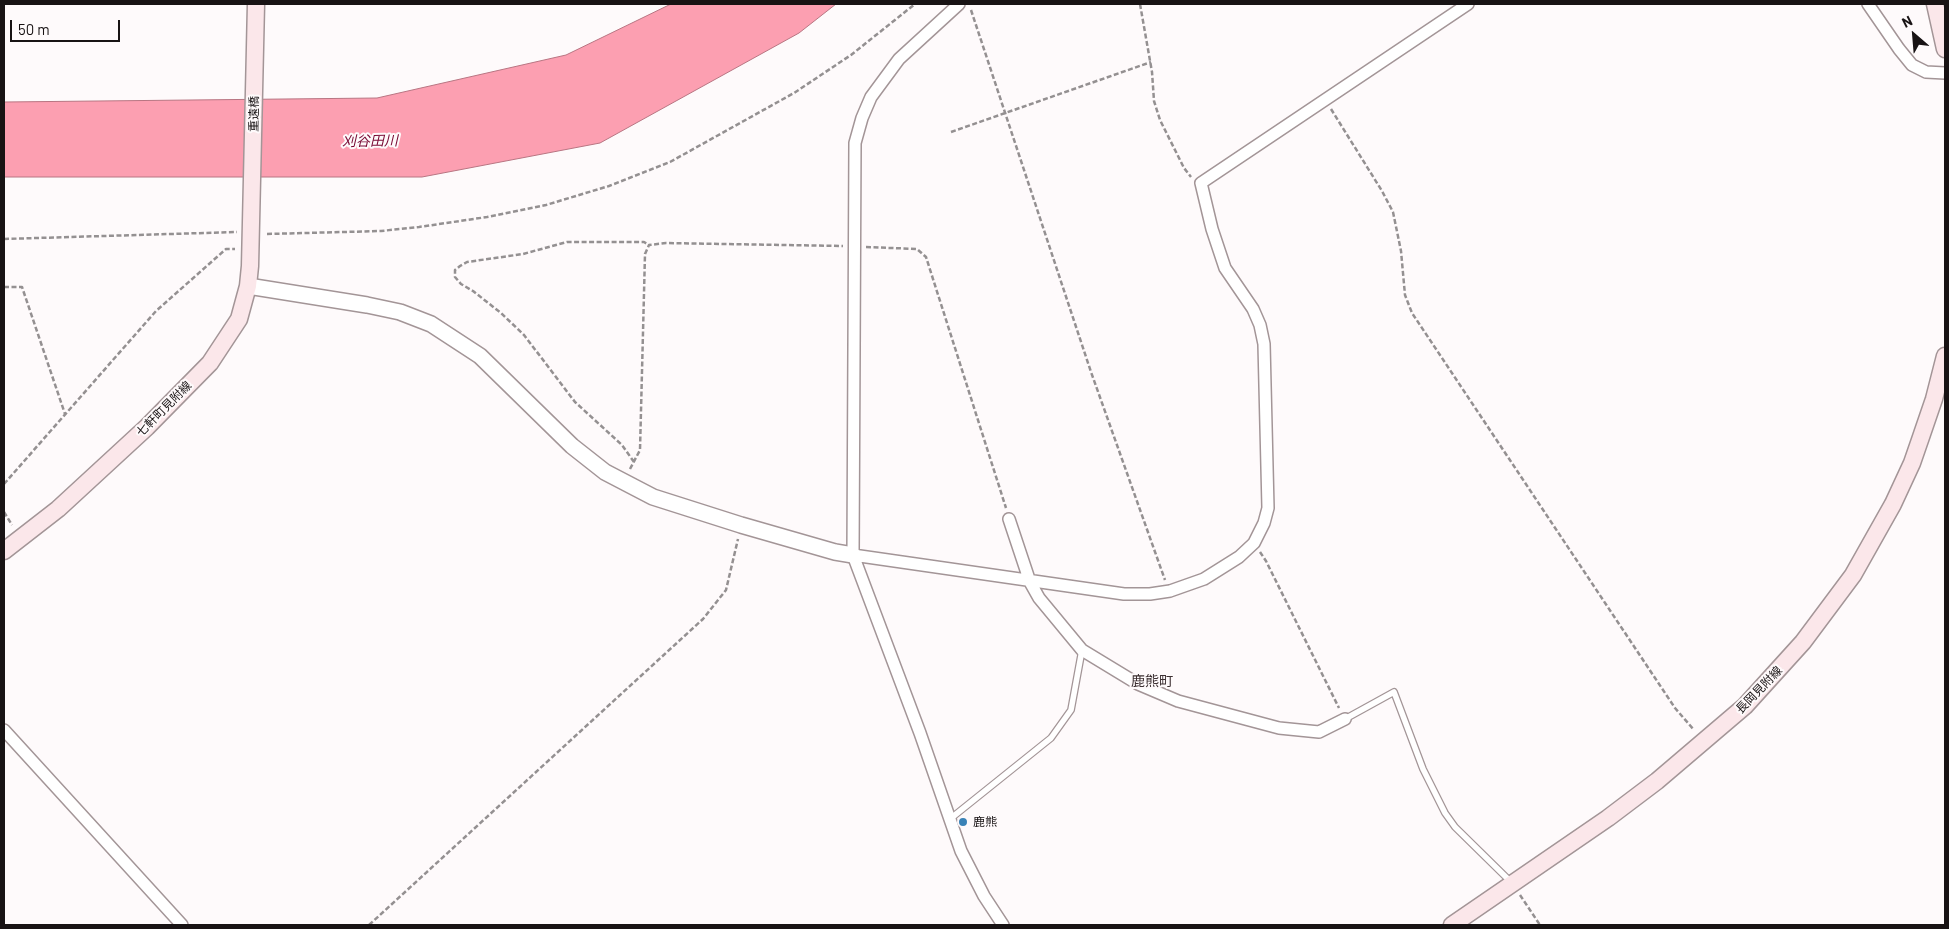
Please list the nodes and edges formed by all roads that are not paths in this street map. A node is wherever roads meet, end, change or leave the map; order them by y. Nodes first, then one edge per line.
1 (256, 4) edge
2 (959, 4) edge
3 (1468, 4) edge
4 (1868, 4) edge
5 (1935, 4) edge
6 (1945, 49) edge
7 (1945, 73) edge
8 (245, 228) joint
9 (248, 286) junction
10 (1945, 356) edge
11 (1009, 519) road end
12 (4, 551) edge
13 (852, 555) junction
14 (1030, 582) junction
15 (1082, 650) junction
16 (1345, 720) joint
17 (4, 730) edge
18 (950, 819) junction
19 (1513, 885) junction
20 (182, 925) edge
21 (1003, 925) edge
22 (1452, 925) edge

1 - 8 main road, 重遠橋
2 - 13 street
3 - 14 street
4 - 7 street
5 - 6 main road
8 - 9 main road, 七軒町見附線
9 - 12 main road, 七軒町見附線
9 - 13 street
10 - 19 main road, 長岡見附線
11 - 14 street
13 - 14 street
13 - 18 street
14 - 15 street
15 - 16 street
15 - 18 lane
16 - 19 lane
17 - 20 street
18 - 21 street
19 - 22 main road, 長岡見附線

